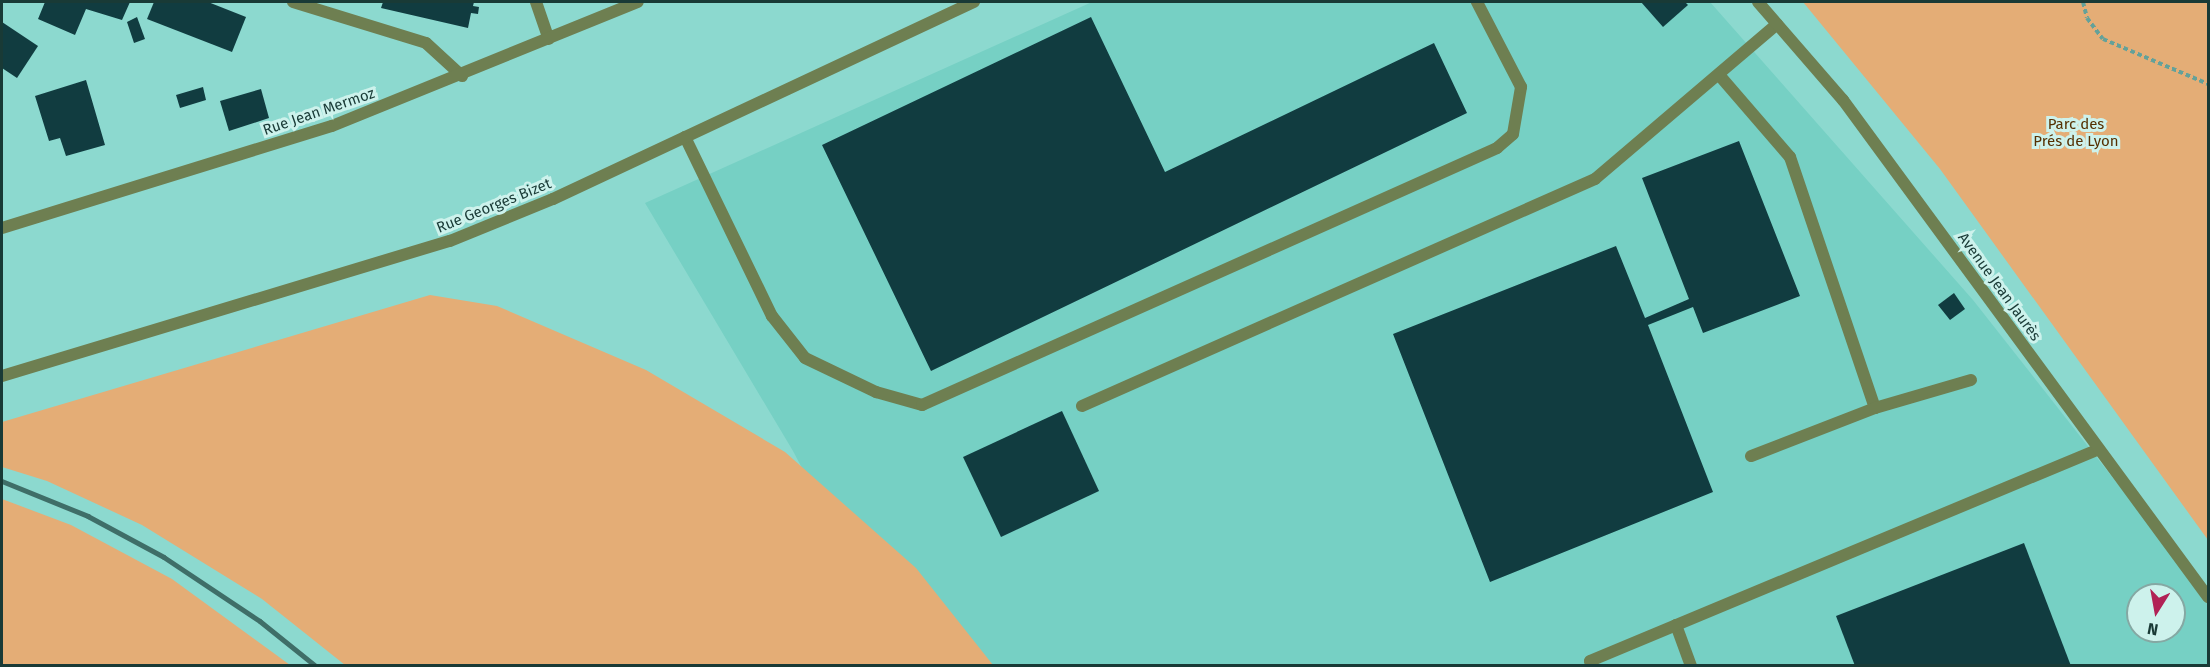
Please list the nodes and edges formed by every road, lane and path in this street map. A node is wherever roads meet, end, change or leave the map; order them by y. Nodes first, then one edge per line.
1 (293, 2) edge
2 (536, 2) edge
3 (638, 2) edge
4 (974, 2) edge
5 (1477, 2) edge
6 (1758, 2) edge
7 (2083, 2) edge
8 (1777, 24) junction
9 (549, 39) junction
10 (462, 76) junction
11 (1720, 76) junction
12 (2208, 84) edge
13 (685, 137) junction
14 (2, 228) edge
15 (2, 376) edge
16 (1971, 380) dead end
17 (1082, 406) dead end
18 (1875, 408) junction
19 (2099, 449) junction
20 (1751, 456) dead end
21 (2208, 597) edge
22 (1676, 625) junction
23 (1592, 666) edge
24 (1691, 666) edge

1 - 10 street
2 - 9 street
3 - 9 street, Rue Jean Mermoz
4 - 13 street, Rue Georges Bizet
5 - 13 street
6 - 8 street, Avenue Jean Jaurès
7 - 12 path
8 - 11 street
8 - 19 street, Avenue Jean Jaurès
9 - 10 street, Rue Jean Mermoz
10 - 14 street, Rue Jean Mermoz
11 - 17 street
11 - 18 street
13 - 15 street, Rue Georges Bizet
16 - 18 street
18 - 20 street
19 - 21 street, Avenue Jean Jaurès
19 - 22 street
22 - 23 street
22 - 24 street

